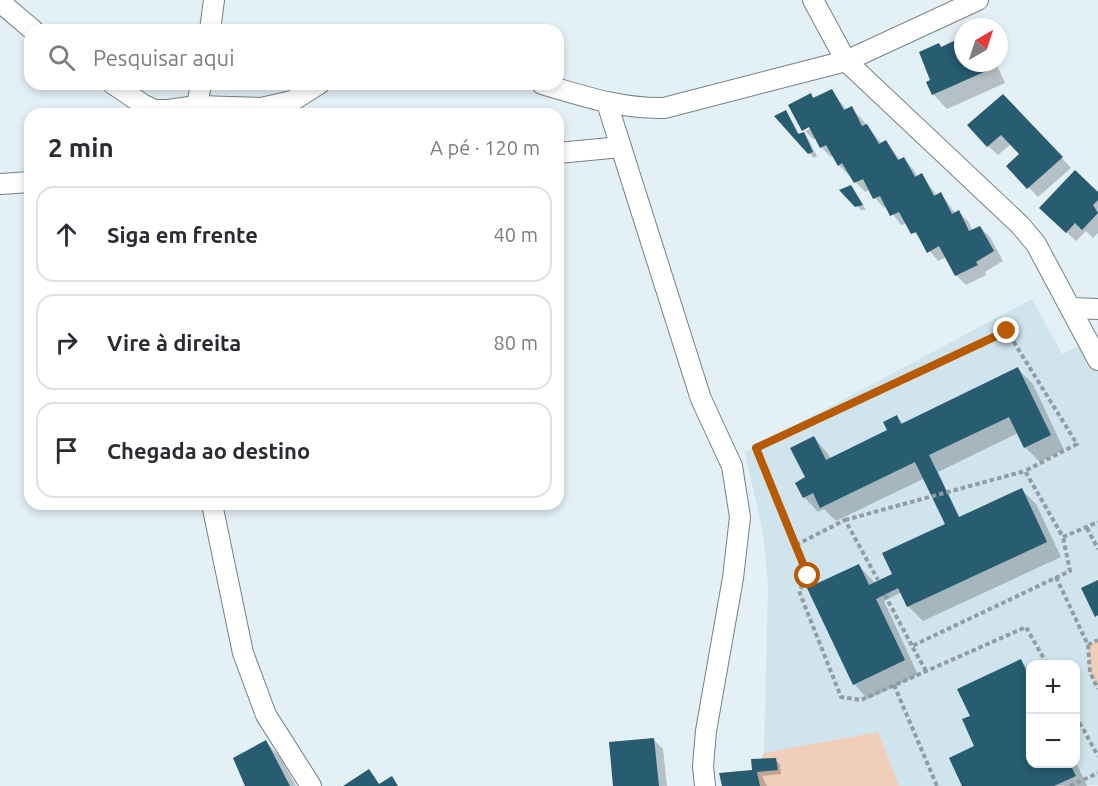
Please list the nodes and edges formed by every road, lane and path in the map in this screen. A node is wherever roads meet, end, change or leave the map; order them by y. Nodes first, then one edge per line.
1 (214, 0) edge
2 (813, 0) edge
3 (978, 0) edge
4 (0, 2) edge
5 (26, 24) edge
6 (211, 24) edge
7 (846, 61) junction
8 (121, 90) edge
9 (200, 90) edge
10 (312, 90) edge
11 (563, 90) edge
12 (607, 103) junction
13 (197, 106) junction
14 (290, 107) edge
15 (151, 108) edge
16 (187, 108) edge
17 (621, 147) junction
18 (564, 152) edge
19 (24, 182) edge
20 (0, 184) edge
21 (1071, 308) junction
22 (1098, 309) edge
23 (1098, 360) edge
24 (1025, 471) junction
25 (213, 510) edge
26 (845, 520) junction
27 (1098, 522) edge
28 (1087, 528) junction
29 (1063, 537) junction
30 (796, 544) junction
31 (1098, 549) edge
32 (1056, 577) junction
33 (878, 580) dead end
34 (885, 595) dead end
35 (1098, 640) edge
36 (1088, 645) junction
37 (912, 646) junction
38 (1045, 660) edge
39 (926, 671) junction
40 (894, 685) junction
41 (1098, 689) edge
42 (1080, 723) edge
43 (1098, 756) edge
44 (1098, 773) edge
45 (311, 786) edge
46 (705, 786) edge
47 (937, 786) edge
48 (1070, 786) edge

1 - 6 street
2 - 7 street
3 - 7 street
4 - 5 street
7 - 12 street
7 - 21 street
8 - 15 street
9 - 13 street
10 - 14 street
11 - 12 street
12 - 17 street
13 - 14 street
13 - 16 street
17 - 18 street
17 - 46 street
19 - 20 street
21 - 22 street
21 - 23 street
24 - 26 path
24 - 29 path
24 - 30 path
25 - 45 street
26 - 30 path
26 - 33 path
27 - 28 path
28 - 29 path
28 - 31 path
29 - 32 path
30 - 40 path
32 - 36 path
32 - 37 path
34 - 37 path
35 - 36 path
36 - 41 path
37 - 39 path
38 - 39 path
39 - 40 path
40 - 47 path
42 - 43 path
44 - 48 path

